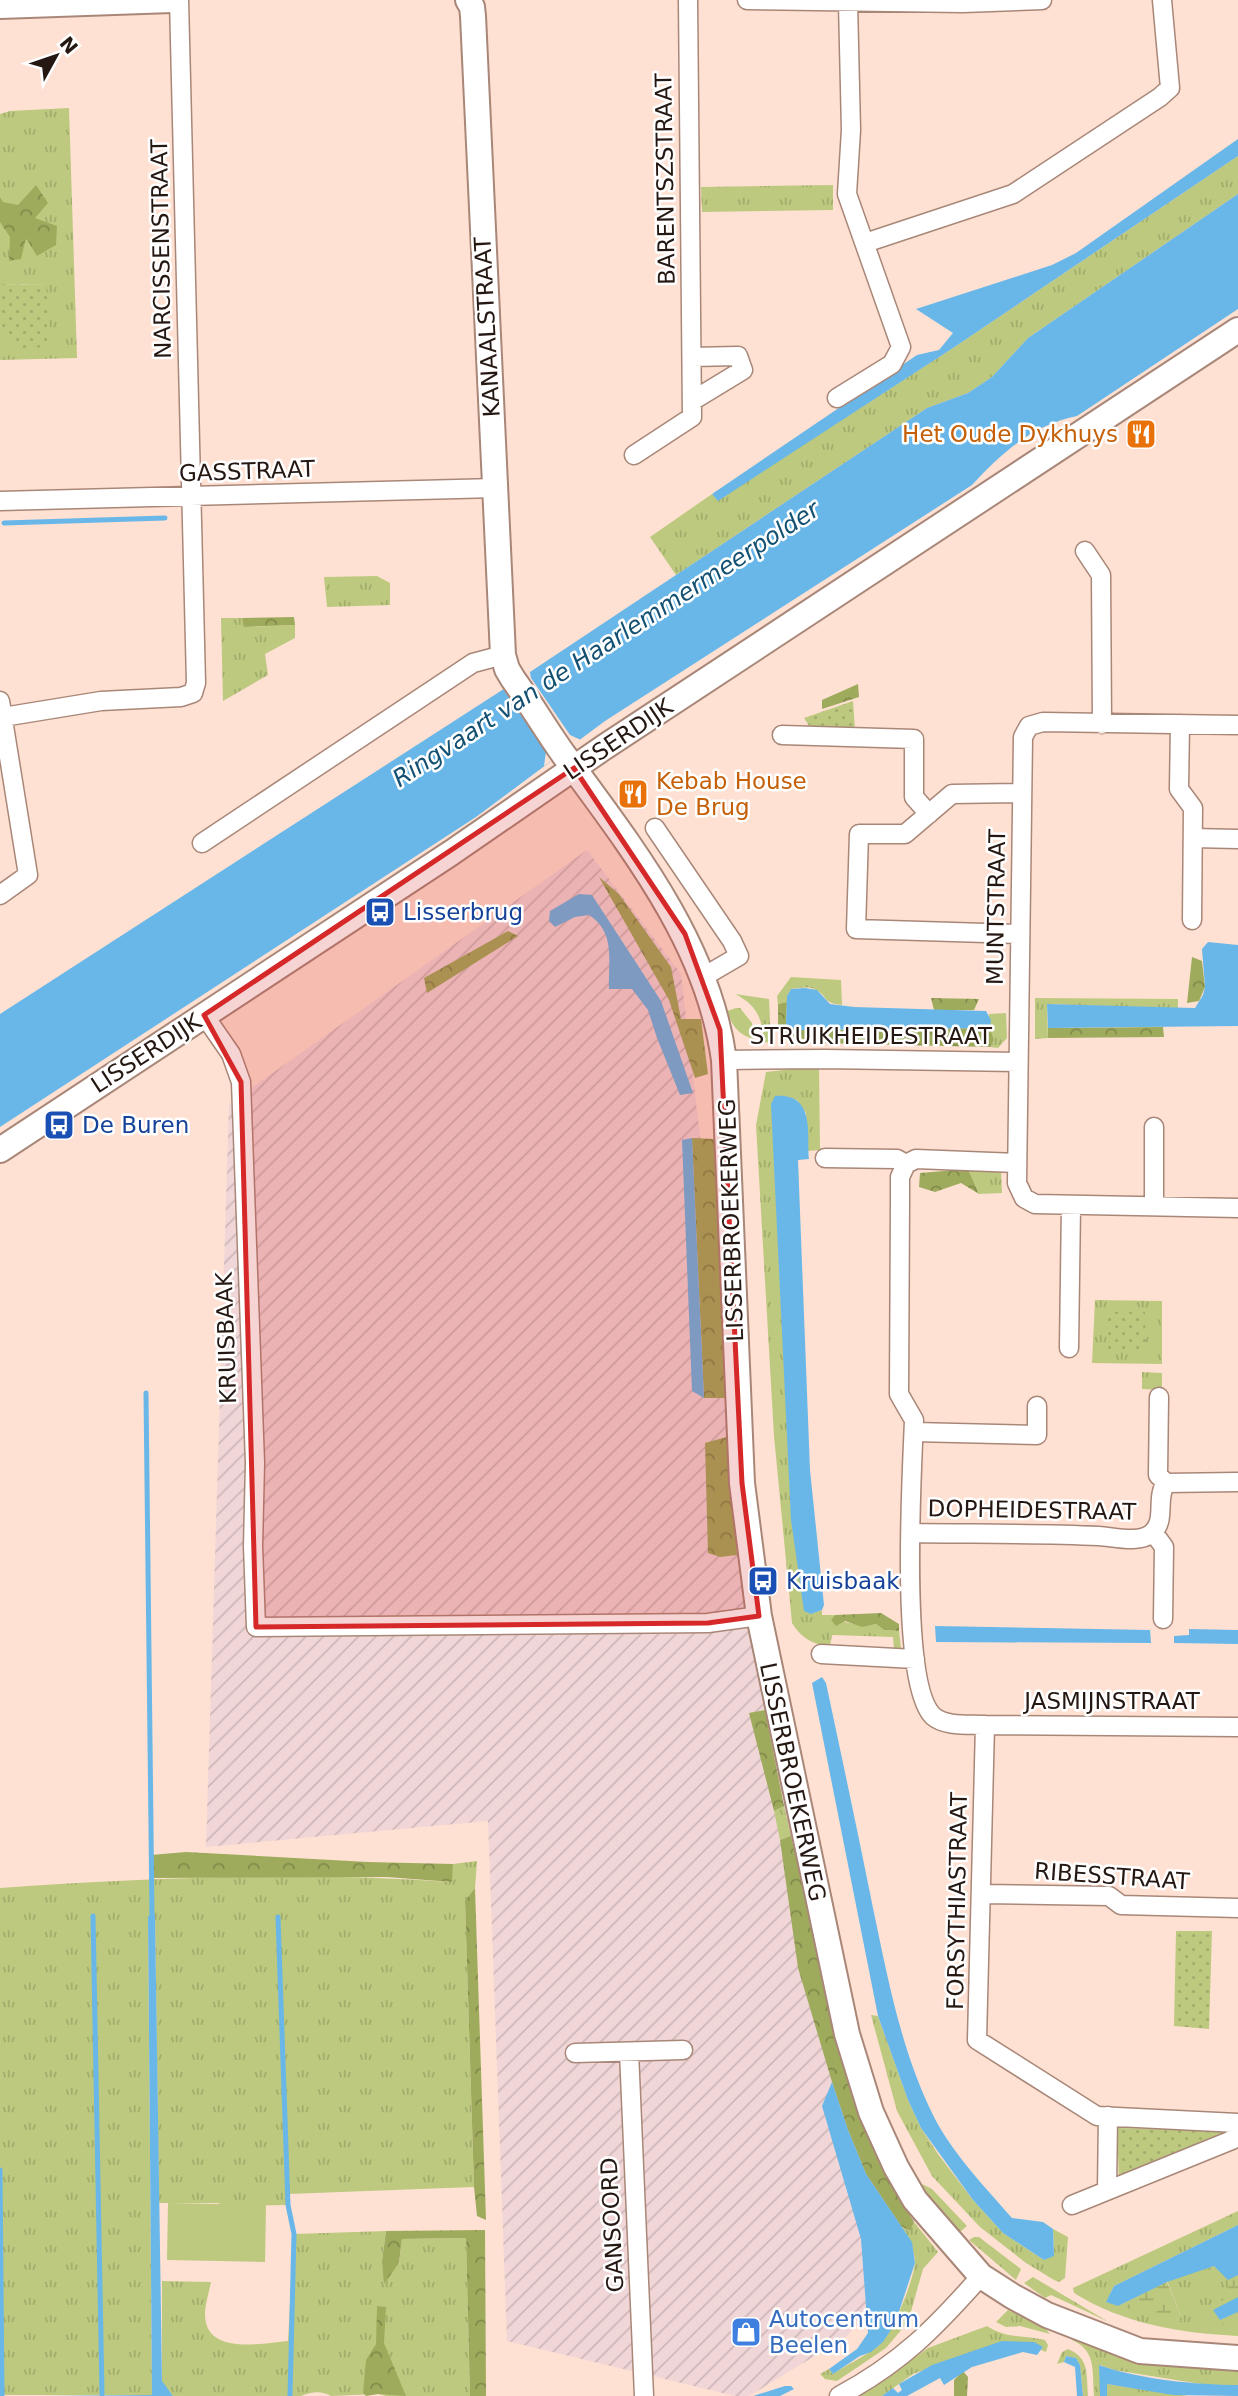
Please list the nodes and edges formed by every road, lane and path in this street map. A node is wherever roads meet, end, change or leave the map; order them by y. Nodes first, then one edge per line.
1 (172, 0) edge
2 (179, 0) edge
3 (468, 0) edge
4 (688, 0) edge
5 (747, 0) edge
6 (1042, 0) edge
7 (1162, 0) edge
8 (1016, 1) edge
9 (848, 3) junction
10 (0, 6) edge
11 (865, 243) junction
12 (1238, 330) edge
13 (692, 357) junction
14 (837, 398) dead end
15 (692, 401) junction
16 (634, 455) dead end
17 (496, 488) junction
18 (191, 498) junction
19 (0, 501) edge
20 (1085, 551) dead end
21 (503, 655) junction
22 (513, 679) joint
23 (1, 709) edge
24 (1102, 724) junction
25 (1180, 724) junction
26 (1238, 724) edge
27 (782, 734) dead end
28 (568, 760) junction
29 (1021, 793) junction
30 (929, 814) junction
31 (655, 828) dead end
32 (1193, 838) junction
33 (1238, 839) edge
34 (202, 843) dead end
35 (0, 895) edge
36 (1192, 920) dead end
37 (1020, 934) junction
38 (703, 977) junction
39 (204, 1015) junction
40 (724, 1060) junction
41 (1018, 1062) junction
42 (1154, 1127) dead end
43 (0, 1150) edge
44 (825, 1158) dead end
45 (1017, 1163) junction
46 (906, 1164) junction
47 (1071, 1205) junction
48 (1154, 1206) junction
49 (1238, 1208) edge
50 (1069, 1348) dead end
51 (1159, 1397) dead end
52 (1037, 1406) dead end
53 (914, 1432) junction
54 (1238, 1482) edge
55 (1166, 1483) junction
56 (1153, 1532) junction
57 (911, 1533) junction
58 (759, 1616) junction
59 (1163, 1619) dead end
60 (821, 1654) dead end
61 (915, 1659) junction
62 (985, 1725) junction
63 (1238, 1727) edge
64 (982, 1894) junction
65 (1238, 1908) edge
66 (683, 2050) dead end
67 (629, 2052) junction
68 (575, 2053) dead end
69 (1108, 2116) junction
70 (1238, 2123) edge
71 (1238, 2132) edge
72 (1107, 2190) junction
73 (1072, 2205) dead end
74 (981, 2276) junction
75 (1238, 2358) edge
76 (644, 2396) edge
77 (839, 2396) edge

1 - 10 main road
2 - 18 street, NARCISSENSTRAAT
3 - 17 main road, KANAALSTRAAT
4 - 13 street, BARENTSZSTRAAT
5 - 9 street
6 - 8 street
7 - 11 street
8 - 9 street
9 - 11 street
11 - 14 street
12 - 28 main road, LISSERDIJK
13 - 15 street, BARENTSZSTRAAT
13 - 15 street
15 - 16 street
17 - 18 street, GASSTRAAT
17 - 21 main road, KANAALSTRAAT
18 - 19 street, GASSTRAAT
18 - 23 street, NARCISSENSTRAAT
20 - 24 street
21 - 22 main road, KANAALSTRAAT
21 - 34 street
22 - 28 main road, LISSERBROEKERWEG
23 - 35 street
24 - 25 street, MUNTSTRAAT
24 - 29 street, MUNTSTRAAT
25 - 26 street, MUNTSTRAAT
25 - 32 street
27 - 30 street
28 - 38 main road, LISSERBROEKERWEG
28 - 39 main road, LISSERDIJK
29 - 30 street
29 - 37 street, MUNTSTRAAT
30 - 37 street
31 - 38 street
32 - 33 street
32 - 36 street
37 - 41 street, MUNTSTRAAT
38 - 40 main road, LISSERBROEKERWEG
39 - 43 main road, LISSERDIJK
39 - 58 street, KRUISBAAK
40 - 41 street, STRUIKHEIDESTRAAT
40 - 58 main road, LISSERBROEKERWEG
41 - 45 street, MUNTSTRAAT
42 - 48 street
44 - 46 street
45 - 46 street
45 - 47 street, MUNTSTRAAT
46 - 53 street, DOPHEIDESTRAAT
47 - 48 street, MUNTSTRAAT
47 - 50 street
48 - 49 street, MUNTSTRAAT
51 - 55 street, DOPHEIDESTRAAT
52 - 53 street
53 - 57 street, DOPHEIDESTRAAT
54 - 55 street, DOPHEIDESTRAAT
55 - 56 street, DOPHEIDESTRAAT
56 - 57 street, DOPHEIDESTRAAT
56 - 59 street, DOPHEIDESTRAAT
57 - 61 street, DOPHEIDESTRAAT
58 - 74 main road, LISSERBROEKERWEG
60 - 61 street
61 - 62 street
62 - 63 street, JASMIJNSTRAAT
62 - 64 street, FORSYTHIASTRAAT
64 - 65 street, RIBESSTRAAT
64 - 69 street, FORSYTHIASTRAAT
66 - 67 street
67 - 68 street
67 - 76 street, GANSOORD
69 - 70 street, FORSYTHIASTRAAT
69 - 72 street
71 - 72 street
72 - 73 street
74 - 75 main road, LISSERBROEKERWEG
74 - 77 street

